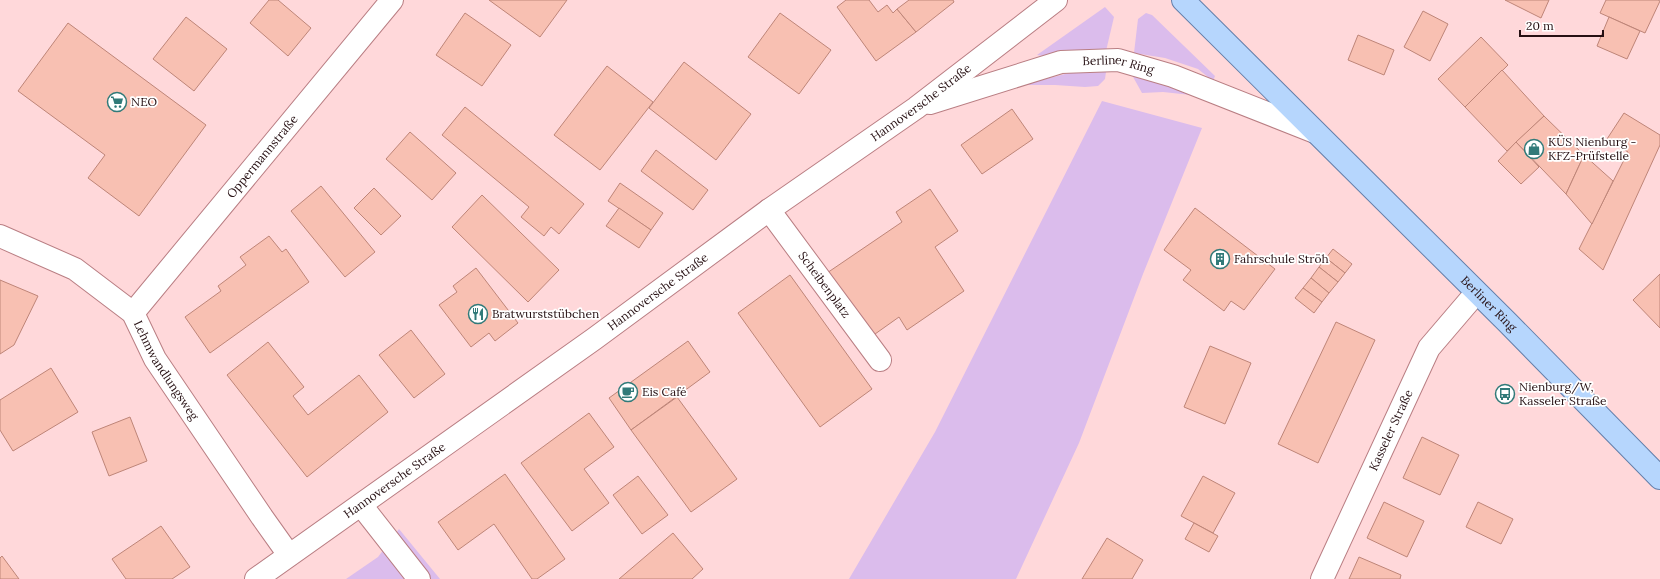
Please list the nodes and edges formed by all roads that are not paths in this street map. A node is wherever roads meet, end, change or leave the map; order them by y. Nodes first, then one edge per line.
1 (392, 0) edge
2 (1056, 0) edge
3 (1183, 0) edge
4 (916, 108) junction
5 (1315, 132) junction
6 (769, 210) junction
7 (0, 236) edge
8 (1476, 293) junction
9 (133, 313) junction
10 (880, 360) dead end
11 (1660, 478) edge
12 (361, 505) junction
13 (289, 554) junction
14 (256, 579) edge
15 (419, 579) edge
16 (1322, 579) edge

1 - 9 street, Oppermannstraße
2 - 4 street, Hannoversche Straße
3 - 5 main road, Berliner Ring
4 - 5 street, Berliner Ring
4 - 6 street, Hannoversche Straße
5 - 8 main road, Berliner Ring
6 - 10 street, Scheibenplatz
6 - 12 street, Hannoversche Straße
7 - 9 street, Lehmwandlungsweg
8 - 11 main road, Berliner Ring
8 - 16 street, Kasseler Straße
9 - 13 street, Lehmwandlungsweg
12 - 13 street, Hannoversche Straße
12 - 15 street
13 - 14 street, Hannoversche Straße

